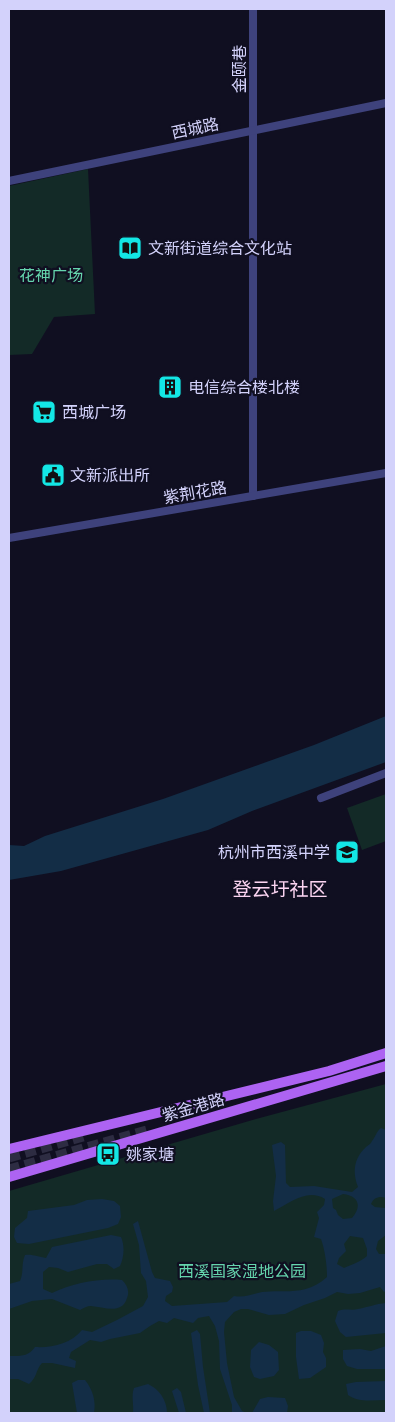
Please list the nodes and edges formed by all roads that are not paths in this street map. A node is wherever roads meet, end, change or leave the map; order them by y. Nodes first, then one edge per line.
1 (253, 9) edge
2 (386, 103) edge
3 (253, 129) junction
4 (9, 181) edge
5 (386, 473) edge
6 (253, 496) junction
7 (9, 538) edge
8 (386, 773) edge
9 (321, 798) dead end
10 (386, 1053) edge
11 (386, 1066) edge
12 (9, 1149) edge
13 (9, 1177) edge

1 - 3 street, 金颐巷
2 - 3 street, 西城路
3 - 4 street, 西城路
3 - 6 street, 金颐巷
5 - 6 street, 紫荆花路
6 - 7 street, 紫荆花路
8 - 9 street
10 - 12 main road, 紫金港路
11 - 13 main road, 紫金港路

